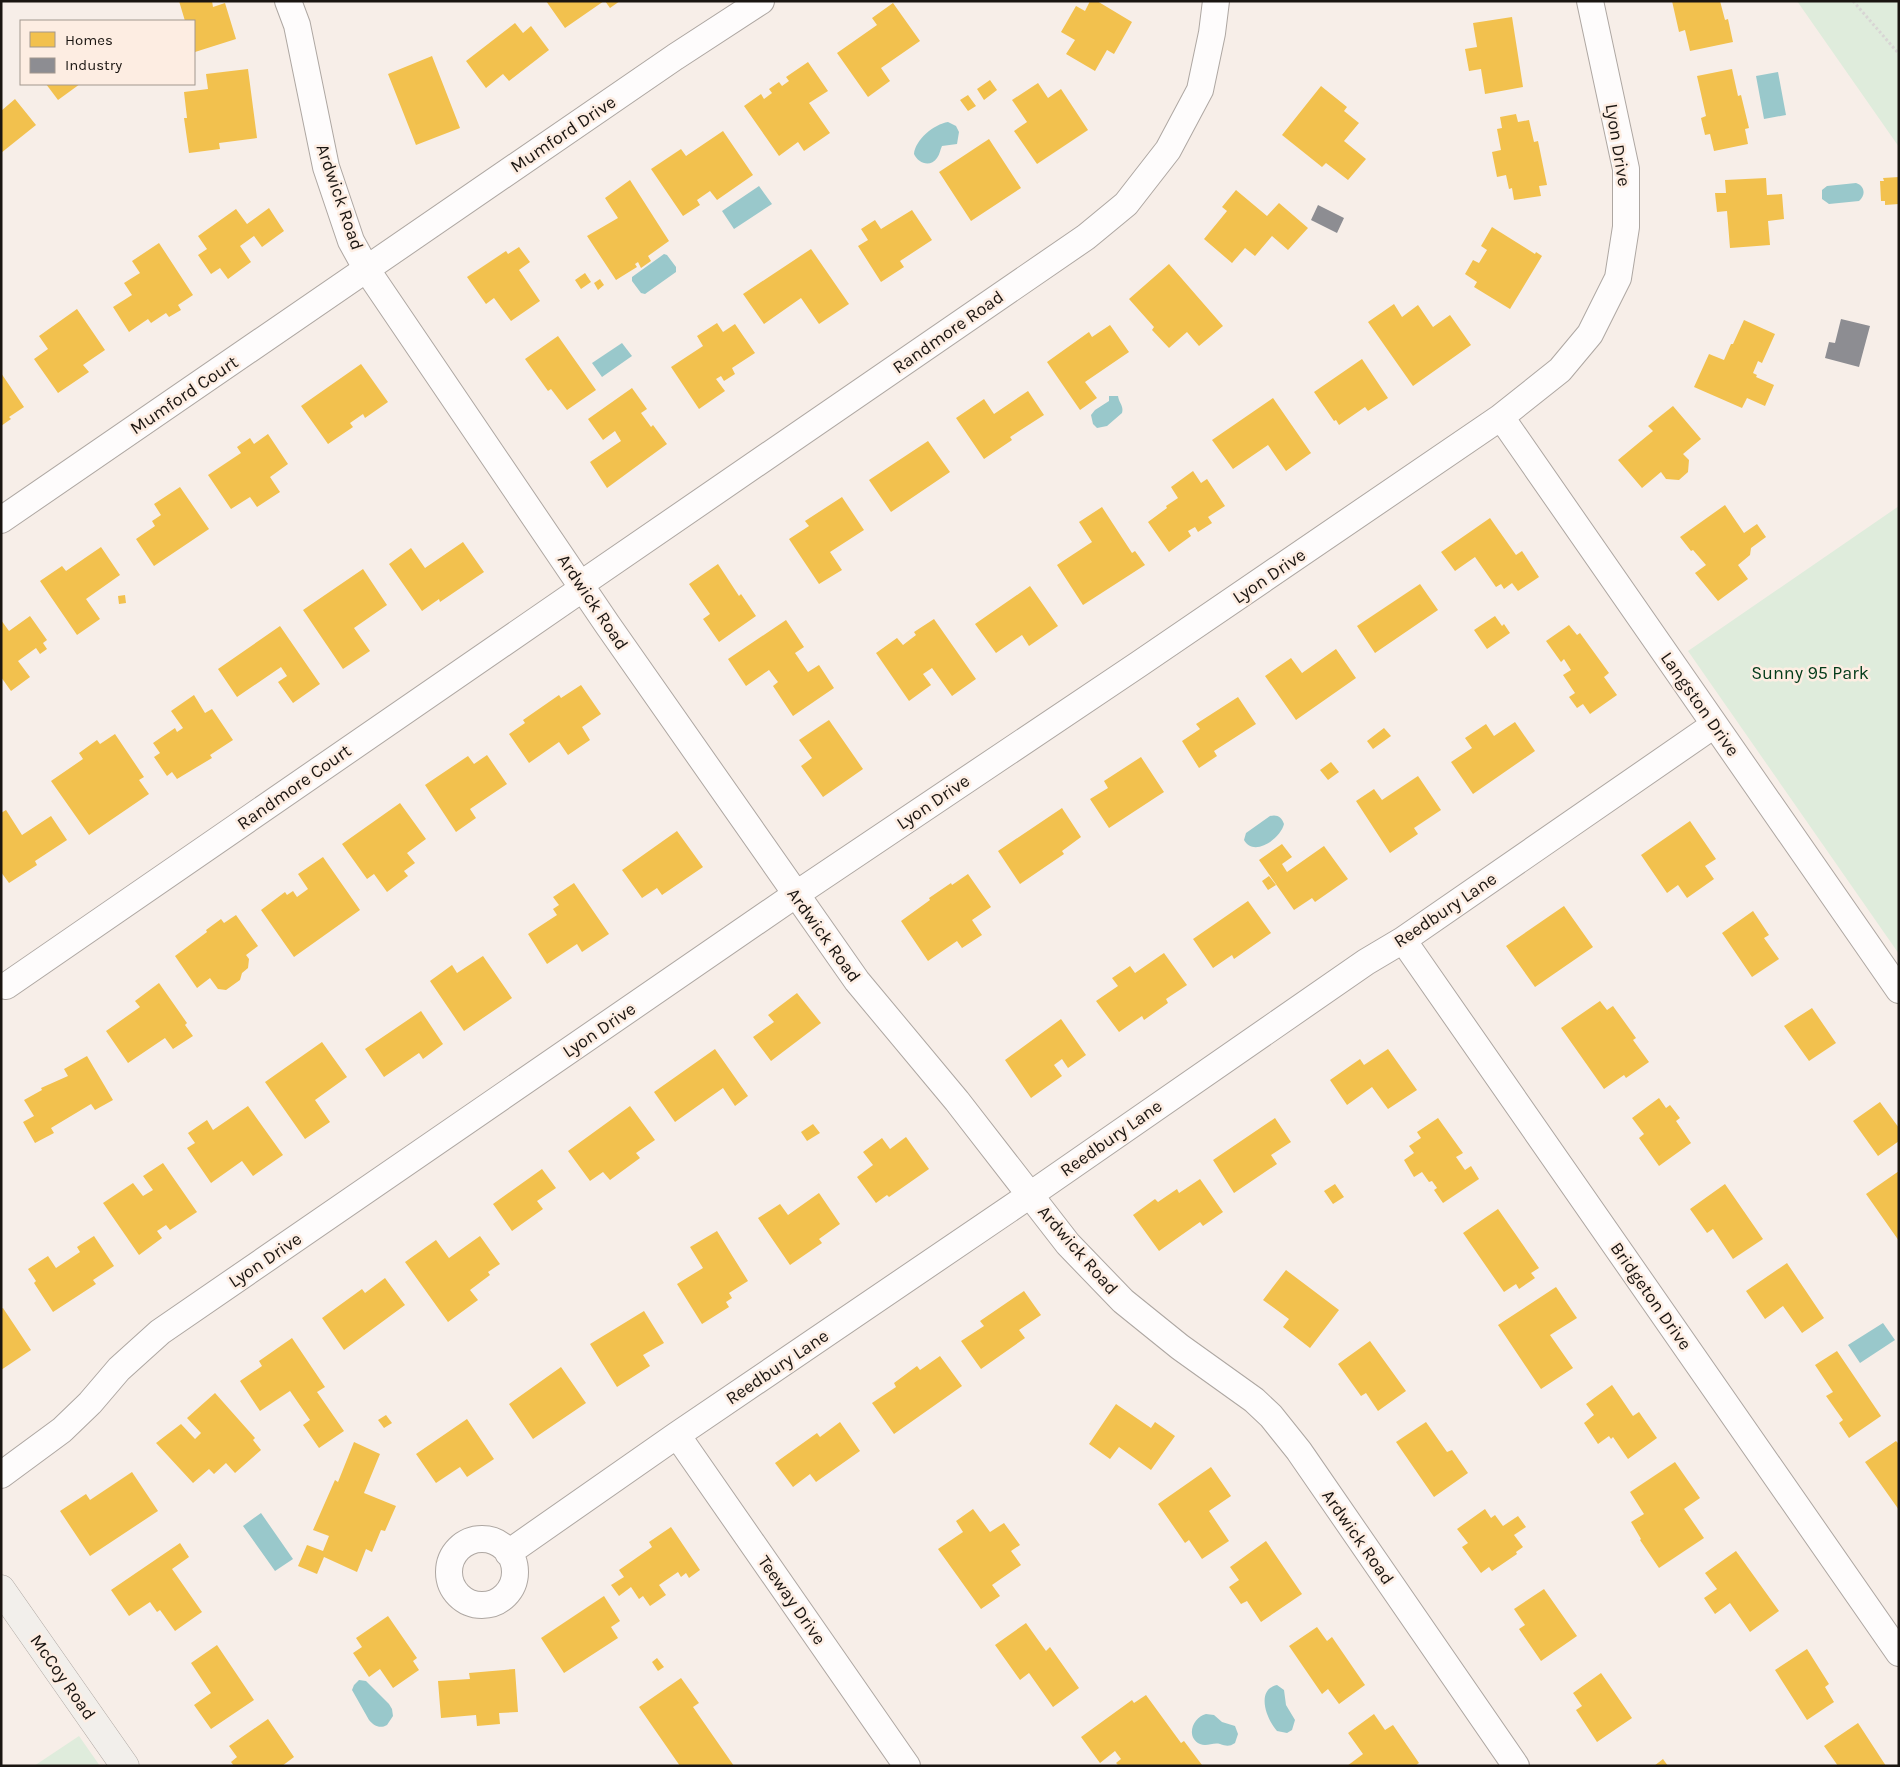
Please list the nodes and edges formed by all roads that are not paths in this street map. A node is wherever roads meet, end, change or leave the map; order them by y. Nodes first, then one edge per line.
1 (288, 1) edge
2 (761, 1) edge
3 (1216, 1) edge
4 (1590, 1) edge
5 (367, 270) junction
6 (1501, 417) junction
7 (1, 520) edge
8 (582, 586) junction
9 (1714, 724) junction
10 (796, 895) junction
11 (1404, 940) junction
12 (6, 986) dead end
13 (1899, 990) edge
14 (1030, 1195) junction
15 (677, 1435) junction
16 (1, 1475) edge
17 (508, 1552) dead end
18 (1, 1589) edge
19 (1899, 1653) edge
20 (125, 1766) edge
21 (907, 1766) edge
22 (1516, 1766) edge

1 - 5 street, Ardwick Road
2 - 5 street, Mumford Drive
3 - 8 street, Randmore Road
4 - 6 street, Lyon Drive
5 - 7 street, Mumford Court
5 - 8 street, Ardwick Road
6 - 9 street, Langston Drive
6 - 10 street, Lyon Drive
8 - 10 street, Ardwick Road
8 - 12 street, Randmore Court
9 - 11 street, Reedbury Lane
9 - 13 street, Langston Drive
10 - 14 street, Ardwick Road
10 - 16 street, Lyon Drive
11 - 14 street, Reedbury Lane
11 - 19 street, Bridgeton Drive
14 - 15 street, Reedbury Lane
14 - 22 street, Ardwick Road
15 - 17 street, Reedbury Lane
15 - 21 street, Teeway Drive
18 - 20 main road, McCoy Road

